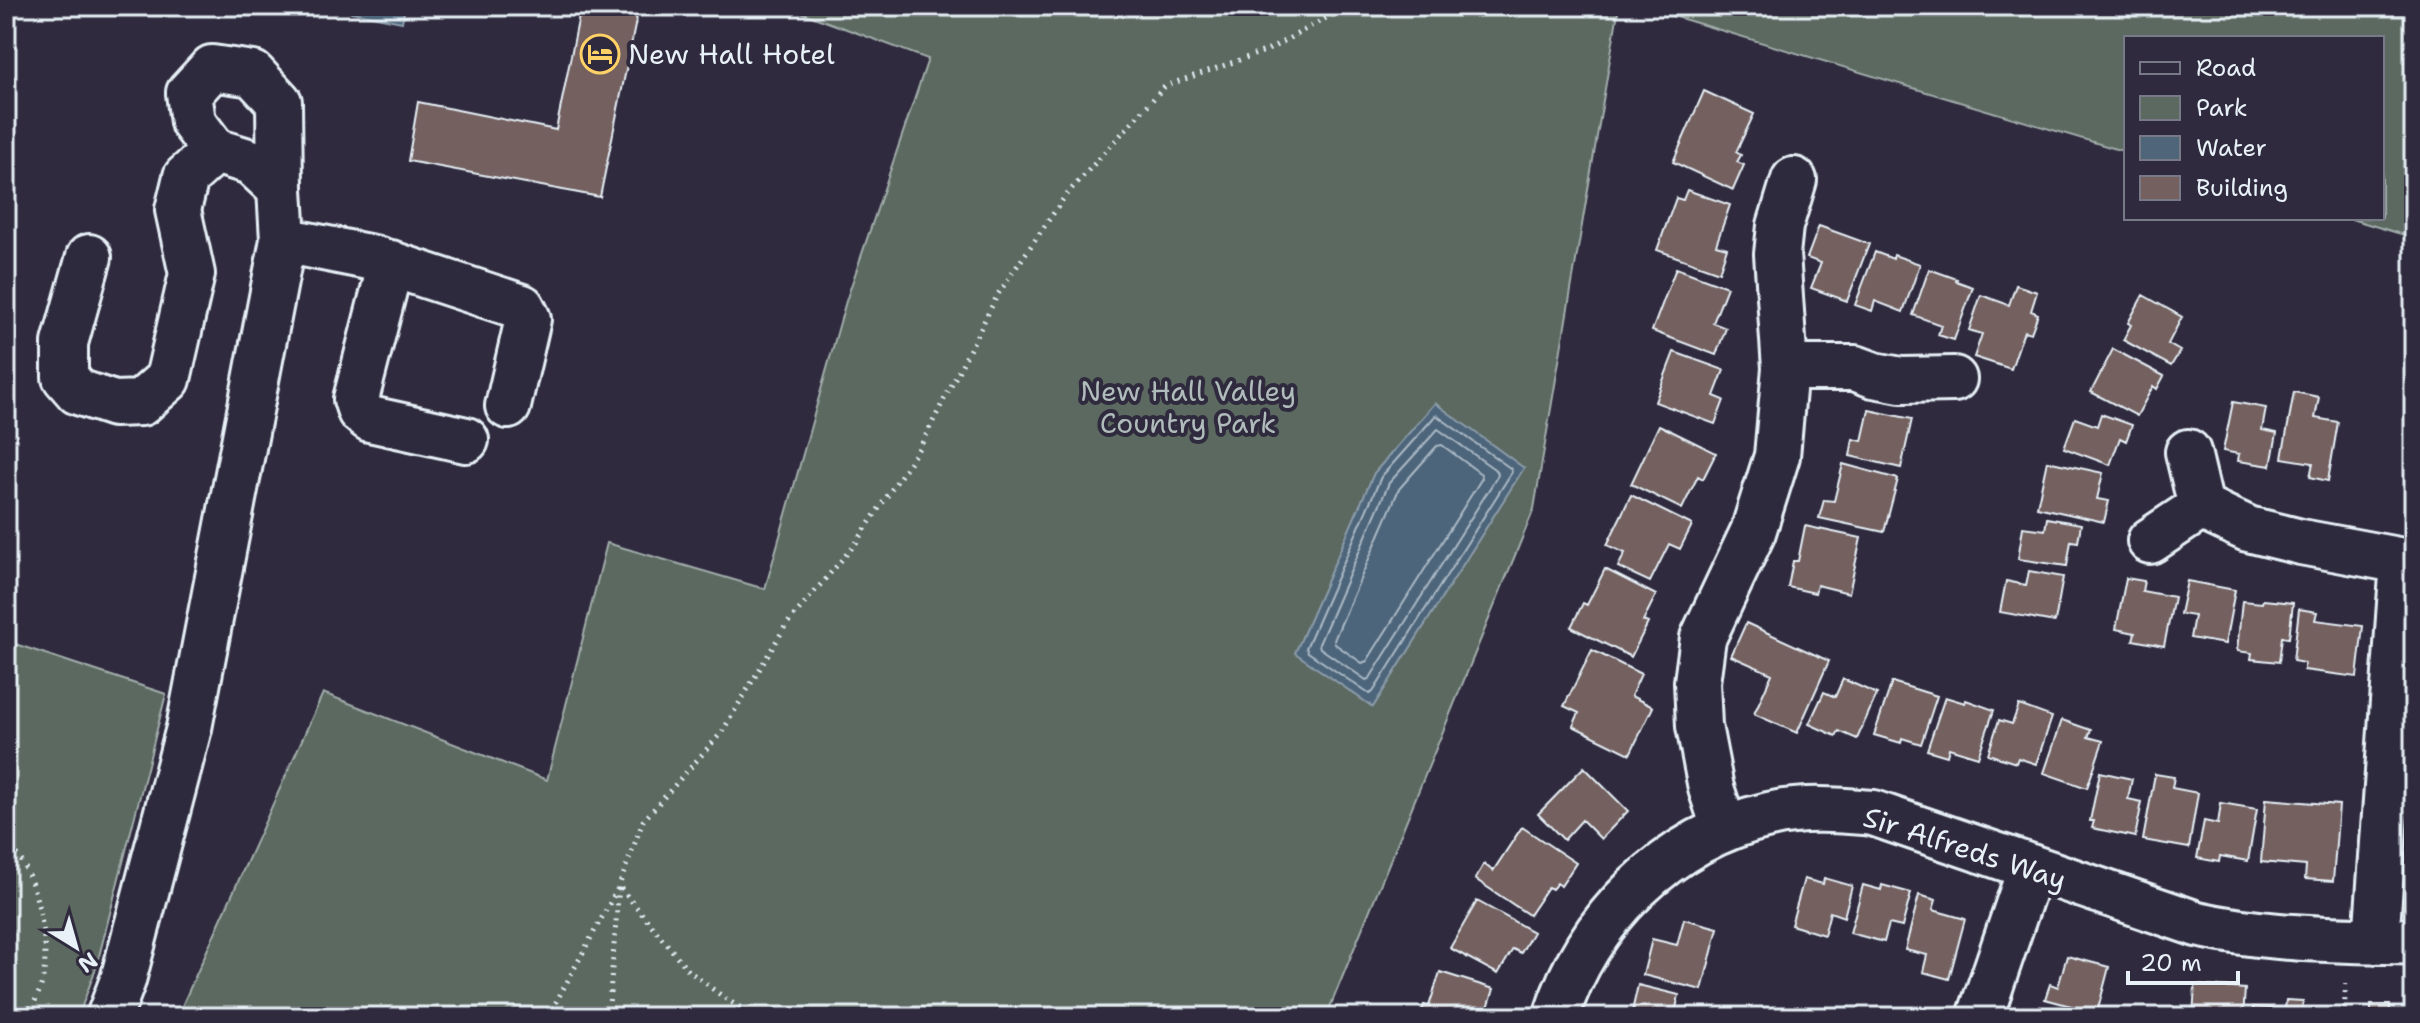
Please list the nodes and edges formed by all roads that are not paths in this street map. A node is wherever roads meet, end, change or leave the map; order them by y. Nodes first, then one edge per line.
1 (215, 151) junction
2 (1794, 180) dead end
3 (280, 189) junction
4 (283, 240) junction
5 (89, 257) dead end
6 (391, 263) junction
7 (1785, 368) junction
8 (1954, 379) dead end
9 (508, 406) dead end
10 (466, 440) dead end
11 (2188, 452) dead end
12 (2201, 507) junction
13 (2150, 541) dead end
14 (2409, 561) edge
15 (1724, 827) junction
16 (2031, 867) junction
17 (2395, 942) edge
18 (109, 1017) edge
19 (1556, 1017) edge
20 (1980, 1017) edge

1 - 3 street
1 - 3 street
1 - 5 street
2 - 7 street
3 - 4 street
4 - 6 street
4 - 18 street
6 - 9 street
6 - 10 street
7 - 8 street
7 - 15 street
11 - 12 street
12 - 13 street
12 - 14 street
14 - 17 street
15 - 16 street, Sir Alfreds Way
15 - 19 street, Sir Alfreds Way
16 - 17 street, Sir Alfreds Way
16 - 20 street

